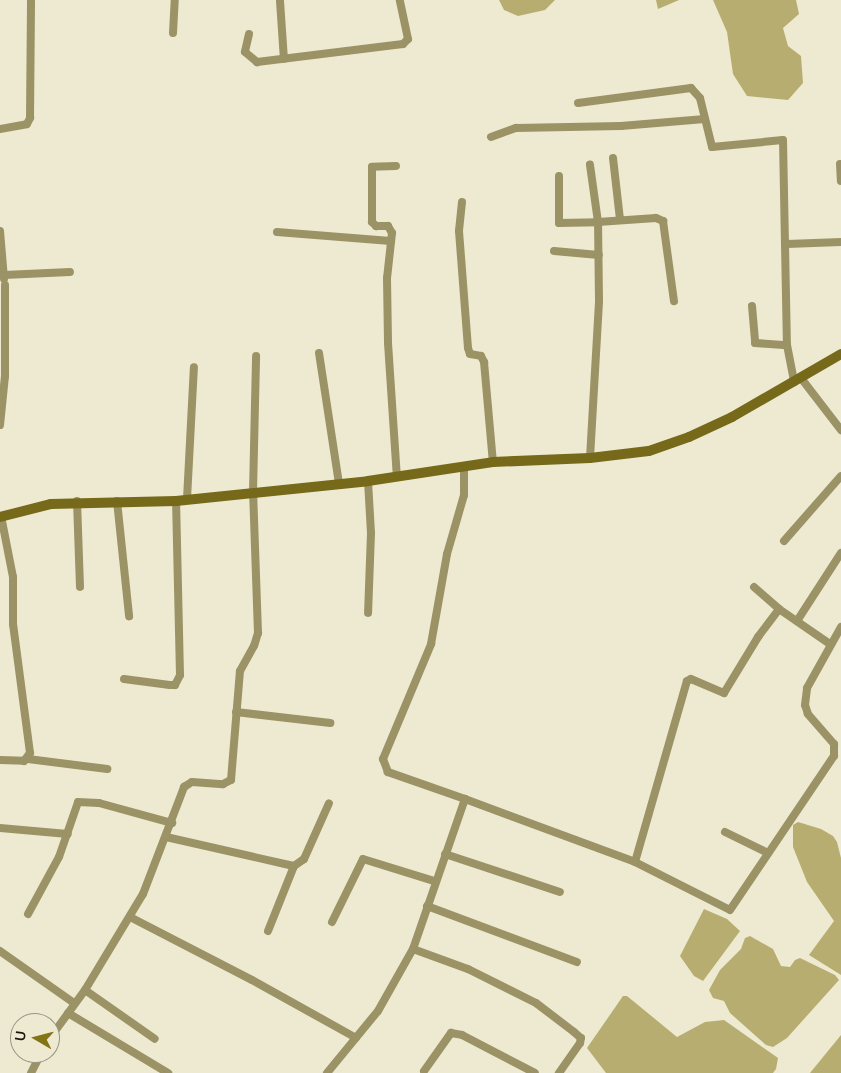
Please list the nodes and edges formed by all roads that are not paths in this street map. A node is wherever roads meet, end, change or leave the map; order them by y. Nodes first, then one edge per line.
1 (31, 0) edge
2 (175, 0) edge
3 (400, 0) edge
4 (280, 2) dead end
5 (173, 33) dead end
6 (249, 34) dead end
7 (284, 59) junction
8 (578, 103) dead end
9 (705, 119) junction
10 (0, 129) edge
11 (491, 137) dead end
12 (613, 158) dead end
13 (840, 164) edge
14 (590, 165) dead end
15 (396, 166) dead end
16 (559, 176) dead end
17 (841, 182) edge
18 (462, 202) dead end
19 (620, 219) junction
20 (598, 222) junction
21 (0, 231) edge
22 (277, 232) dead end
23 (391, 241) junction
24 (841, 242) edge
25 (787, 244) junction
26 (554, 251) dead end
27 (599, 255) junction
28 (70, 272) dead end
29 (4, 275) junction
30 (3, 286) edge
31 (674, 301) dead end
32 (752, 306) dead end
33 (787, 345) junction
34 (319, 353) dead end
35 (841, 354) edge
36 (256, 356) dead end
37 (194, 367) dead end
38 (797, 380) junction
39 (0, 425) edge
40 (841, 430) edge
41 (590, 458) junction
42 (493, 462) junction
43 (464, 468) junction
44 (841, 476) edge
45 (398, 477) junction
46 (368, 481) junction
47 (338, 484) junction
48 (253, 492) junction
49 (187, 499) junction
50 (77, 501) junction
51 (117, 501) junction
52 (176, 501) junction
53 (0, 517) edge
54 (784, 542) dead end
55 (841, 554) edge
56 (80, 587) dead end
57 (754, 587) dead end
58 (779, 609) junction
59 (368, 613) dead end
60 (129, 616) dead end
61 (797, 621) junction
62 (841, 627) edge
63 (830, 644) junction
64 (124, 679) dead end
65 (236, 712) junction
66 (330, 723) dead end
67 (28, 759) junction
68 (0, 760) edge
69 (107, 769) dead end
70 (465, 799) junction
71 (329, 803) dead end
72 (172, 822) junction
73 (0, 828) edge
74 (725, 832) dead end
75 (68, 834) junction
76 (166, 837) junction
77 (768, 853) junction
78 (446, 854) junction
79 (635, 862) junction
80 (294, 866) junction
81 (434, 882) junction
82 (560, 892) dead end
83 (427, 906) junction
84 (28, 914) dead end
85 (130, 917) junction
86 (332, 922) dead end
87 (268, 931) dead end
88 (413, 949) junction
89 (0, 951) edge
90 (577, 962) dead end
91 (85, 990) junction
92 (74, 1003) junction
93 (68, 1013) junction
94 (60, 1024) edge
95 (356, 1038) junction
96 (155, 1039) dead end
97 (424, 1072) dead end
98 (530, 1072) edge
99 (168, 1073) edge
100 (328, 1073) edge
101 (559, 1073) edge

1 - 10 street
2 - 5 street
3 - 7 street
4 - 7 street
6 - 7 street
8 - 9 street
9 - 11 street
9 - 25 street
12 - 19 street
13 - 17 street
14 - 20 street
15 - 23 street
16 - 20 street
18 - 42 street
19 - 20 street
19 - 31 street
20 - 27 street
21 - 29 street
22 - 23 street
23 - 45 street
24 - 25 street
25 - 33 street
26 - 27 street
27 - 41 street
28 - 29 street
29 - 30 street
30 - 39 street
32 - 33 street
33 - 38 street
34 - 47 street
35 - 38 street
36 - 48 street
37 - 49 street
38 - 40 street
38 - 41 street
41 - 42 street
42 - 43 street
43 - 45 street
43 - 70 street
44 - 54 street
45 - 46 street
46 - 47 street
46 - 59 street
47 - 48 street
48 - 49 street
48 - 65 street
49 - 52 street
50 - 51 street
50 - 53 street
50 - 56 street
51 - 52 street
51 - 60 street
52 - 64 street
53 - 67 street
55 - 61 street
57 - 58 street
58 - 61 street
58 - 79 street
61 - 63 street
62 - 63 street
63 - 77 street
65 - 66 street
65 - 72 street
67 - 68 street
67 - 69 street
70 - 78 street
70 - 79 street
71 - 80 street
72 - 75 street
72 - 76 street
73 - 75 street
74 - 77 street
75 - 84 street
76 - 80 street
76 - 85 street
77 - 79 street
78 - 81 street
78 - 82 street
80 - 87 street
81 - 83 street
81 - 86 street
83 - 88 street
83 - 90 street
85 - 91 street
85 - 95 street
88 - 95 street
88 - 101 street
89 - 92 street
91 - 92 street
91 - 96 street
92 - 93 street
93 - 94 street
93 - 99 street
95 - 100 street
97 - 98 street

